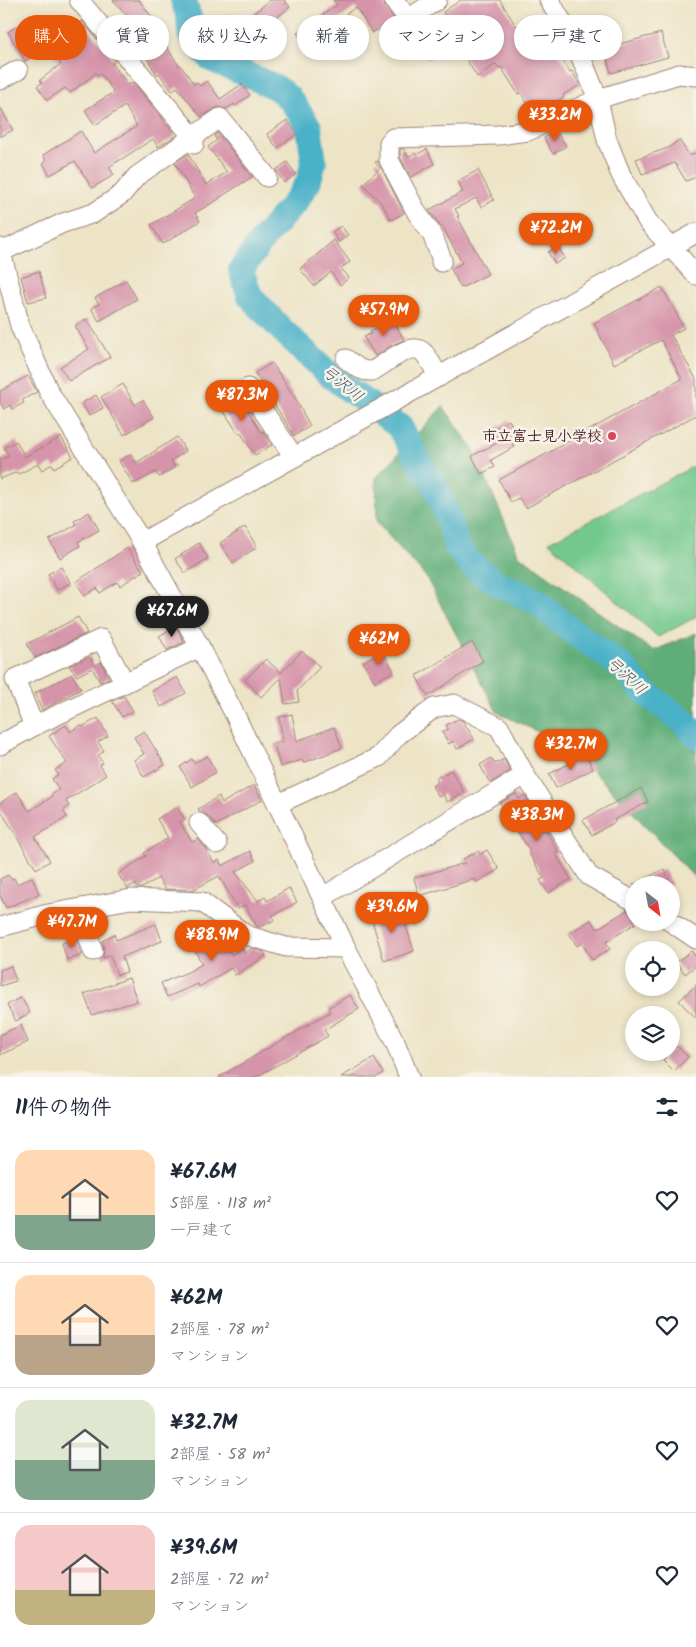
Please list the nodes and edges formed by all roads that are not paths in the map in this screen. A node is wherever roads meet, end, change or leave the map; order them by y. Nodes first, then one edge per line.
1 (79, 0) edge
2 (394, 0) edge
3 (437, 0) edge
4 (549, 0) edge
5 (18, 70) dead end
6 (696, 76) edge
7 (0, 80) edge
8 (598, 99) junction
9 (193, 140) junction
10 (266, 177) dead end
11 (696, 233) edge
12 (673, 248) junction
13 (0, 250) edge
14 (441, 262) dead end
15 (696, 275) edge
16 (346, 359) dead end
17 (439, 377) junction
18 (248, 388) dead end
19 (294, 457) junction
20 (142, 542) junction
21 (200, 648) junction
22 (125, 683) junction
23 (34, 726) junction
24 (0, 745) edge
25 (525, 775) junction
26 (278, 804) junction
27 (199, 822) dead end
28 (216, 844) dead end
29 (625, 896) edge
30 (323, 897) junction
31 (79, 909) junction
32 (0, 927) edge
33 (680, 928) edge
34 (696, 939) edge
35 (346, 948) junction
36 (93, 951) dead end
37 (409, 1077) edge

1 - 9 street
2 - 3 street
4 - 8 street
5 - 7 street
6 - 8 street
8 - 12 street
8 - 14 street
9 - 10 street
9 - 13 street
11 - 12 street
12 - 15 street
12 - 17 street
13 - 20 street
16 - 17 street
17 - 19 street
18 - 19 street
19 - 20 street
20 - 21 street
21 - 22 street
21 - 26 street
22 - 23 street
22 - 23 street
23 - 24 street
25 - 26 street
25 - 29 street
25 - 30 street
26 - 30 street
27 - 28 street
30 - 35 street
31 - 32 street
31 - 35 street
31 - 36 street
33 - 34 street
35 - 37 street

